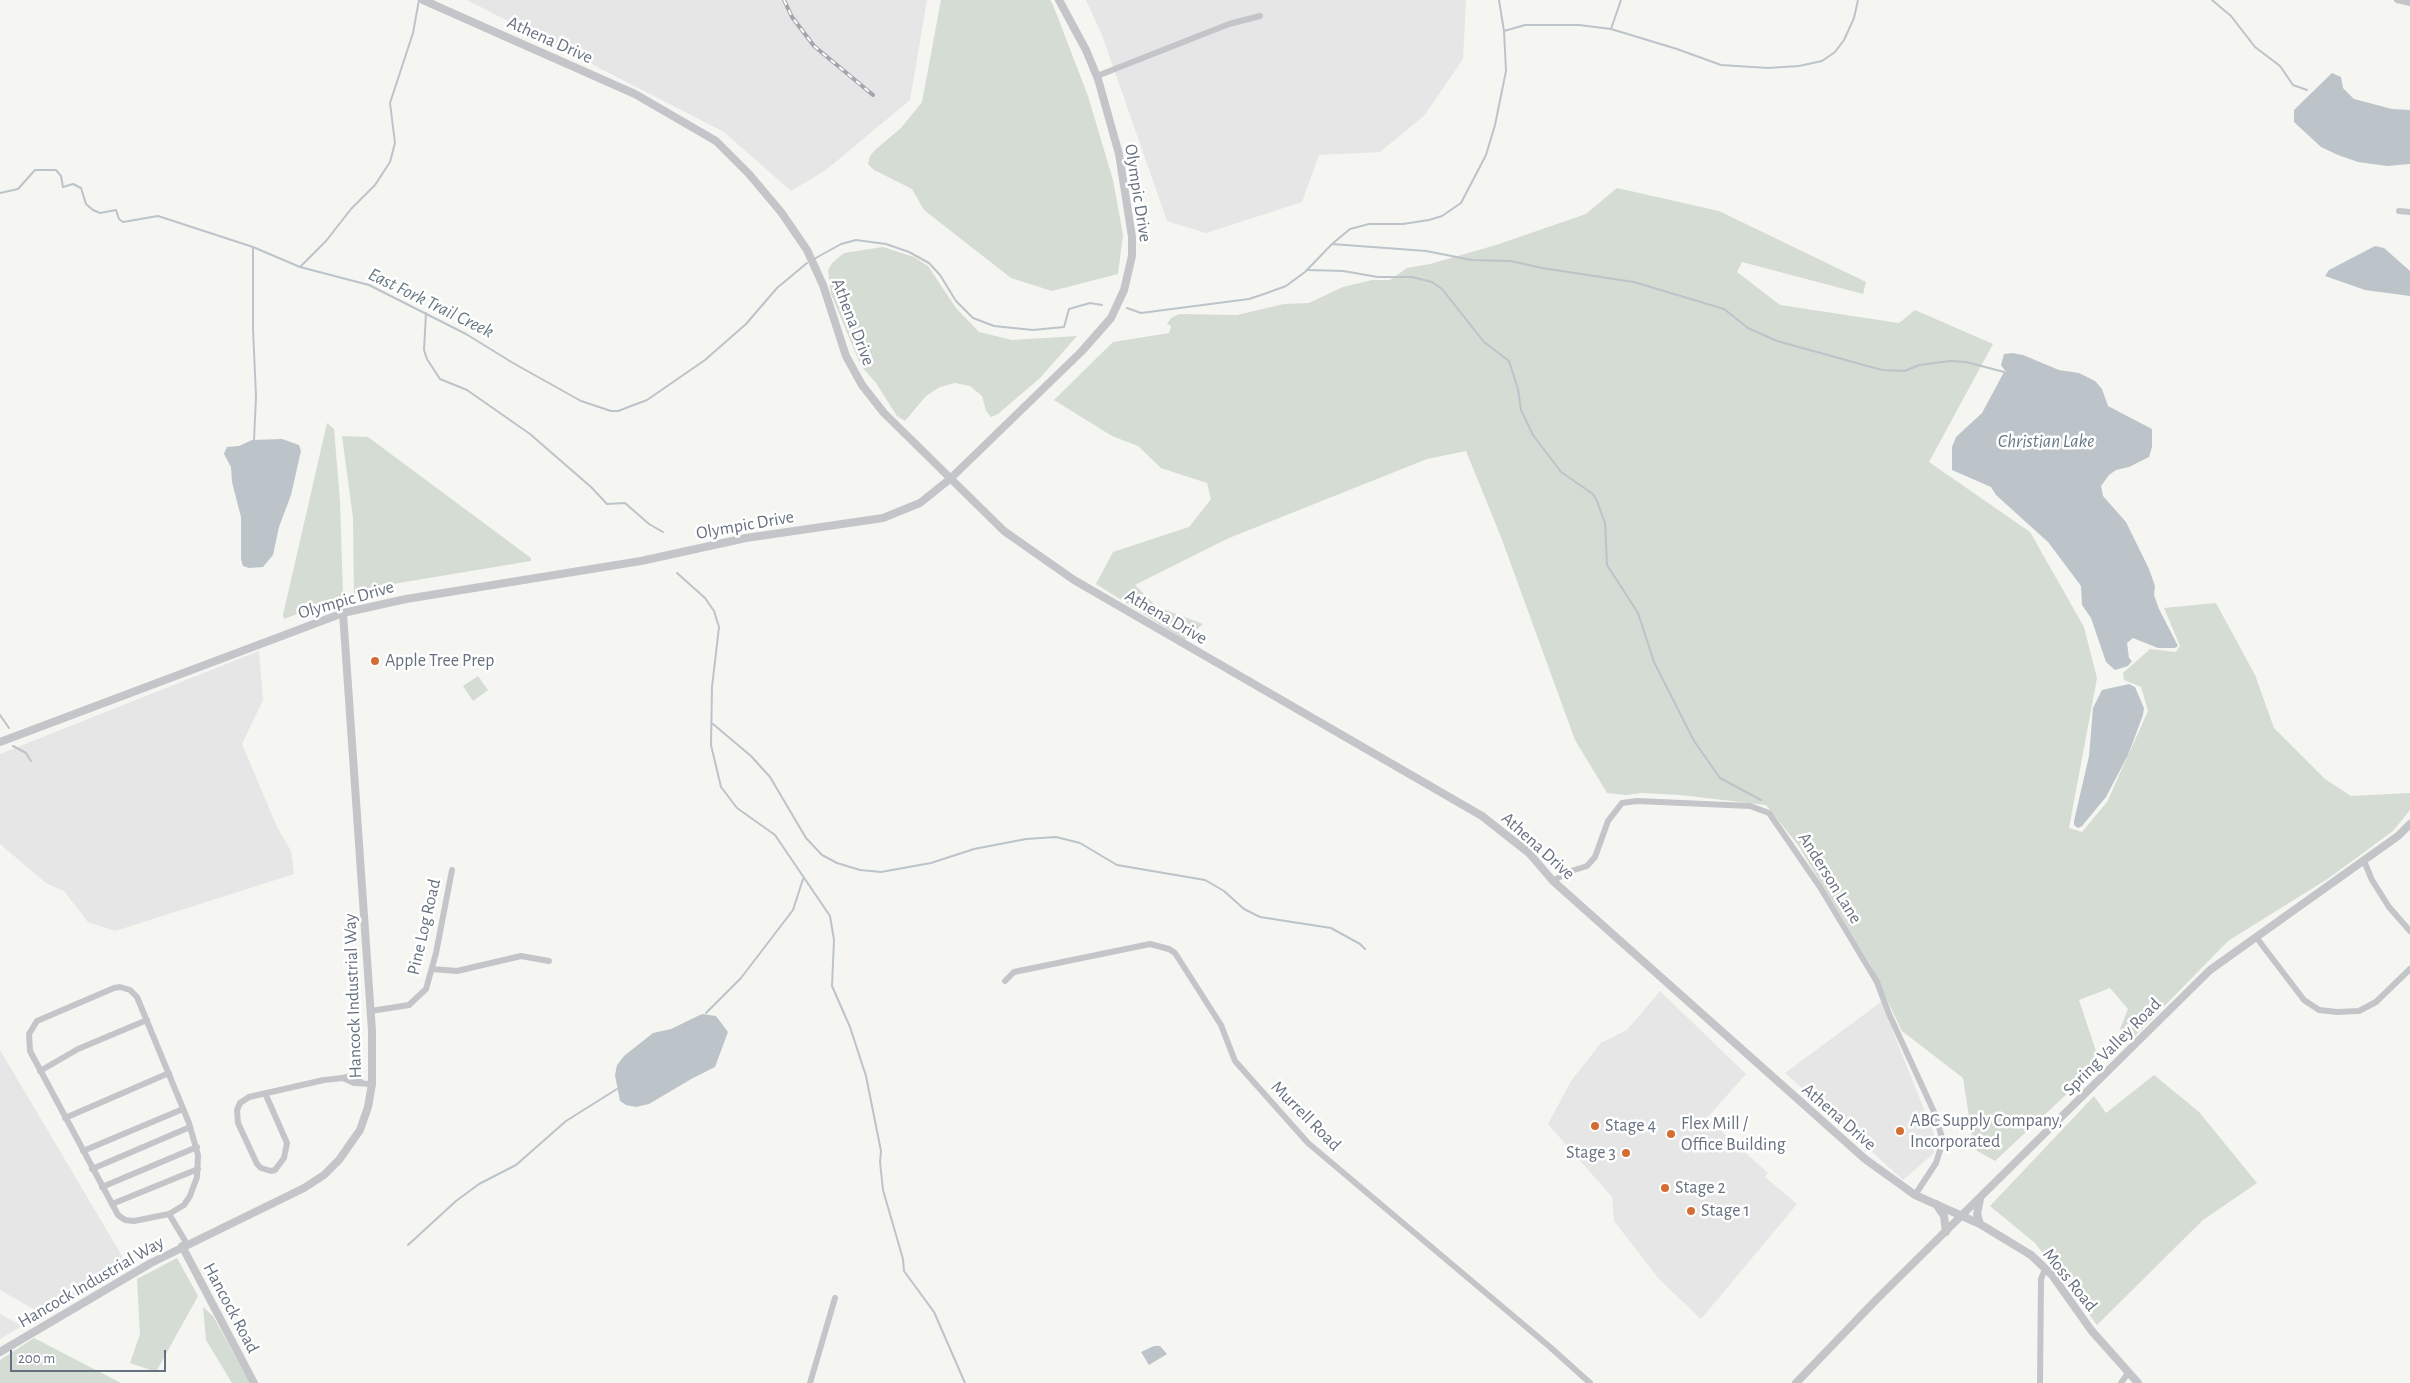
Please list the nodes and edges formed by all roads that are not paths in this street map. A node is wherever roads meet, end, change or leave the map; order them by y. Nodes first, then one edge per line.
1 (424, 0) edge
2 (1059, 0) edge
3 (2398, 0) edge
4 (2410, 3) edge
5 (1260, 16) dead end
6 (1097, 76) junction
7 (2399, 211) dead end
8 (2410, 212) edge
9 (950, 479) junction
10 (343, 613) junction
11 (0, 742) edge
12 (2410, 824) edge
13 (2364, 861) junction
14 (452, 870) dead end
15 (1553, 881) junction
16 (2410, 931) edge
17 (2256, 937) junction
18 (549, 961) dead end
19 (432, 969) junction
20 (2410, 969) edge
21 (1005, 981) dead end
22 (371, 1011) junction
23 (147, 1020) junction
24 (40, 1071) junction
25 (168, 1073) junction
26 (372, 1084) junction
27 (265, 1093) junction
28 (183, 1109) junction
29 (65, 1118) junction
30 (190, 1127) junction
31 (197, 1147) junction
32 (83, 1151) junction
33 (92, 1169) junction
34 (198, 1169) junction
35 (102, 1187) junction
36 (1915, 1194) junction
37 (1980, 1199) junction
38 (1935, 1203) junction
39 (112, 1204) junction
40 (169, 1214) junction
41 (1963, 1216) junction
42 (1980, 1224) junction
43 (1946, 1232) junction
44 (184, 1245) junction
45 (2046, 1269) junction
46 (835, 1298) dead end
47 (0, 1352) edge
48 (2128, 1373) junction
49 (254, 1383) edge
50 (810, 1383) edge
51 (1590, 1383) edge
52 (1796, 1383) edge
53 (2040, 1383) edge
54 (2121, 1383) edge
55 (2138, 1383) edge

1 - 9 street, Athena Drive
2 - 6 street, Olympic Drive
3 - 4 street
5 - 6 street
6 - 9 street, Olympic Drive
7 - 8 street
9 - 10 street, Olympic Drive
9 - 15 street, Athena Drive
10 - 11 street, Olympic Drive
10 - 22 street, Hancock Industrial Way
12 - 13 street, Spring Valley Road
13 - 16 street
13 - 17 street, Spring Valley Road
14 - 19 street, Pine Log Road
15 - 36 street, Athena Drive
15 - 36 street, Anderson Lane
17 - 20 street
17 - 37 street, Spring Valley Road
18 - 19 street
19 - 22 street, Pine Log Road
21 - 51 street, Murrell Road
22 - 26 street, Hancock Industrial Way
23 - 24 street
23 - 24 street
23 - 25 street
24 - 29 street
25 - 28 street
25 - 29 street
26 - 27 street
26 - 44 street, Hancock Industrial Way
27 - 27 street
28 - 30 street
28 - 32 street
29 - 32 street
30 - 31 street
30 - 33 street
31 - 34 street
31 - 35 street
32 - 33 street
33 - 35 street
34 - 39 street
34 - 40 street
35 - 39 street
36 - 38 street, Athena Drive
37 - 41 street, Spring Valley Road
37 - 42 street
38 - 41 street, Athena Drive
38 - 43 street
39 - 40 street
40 - 44 street
41 - 42 street, Moss Road
41 - 43 street, Spring Valley Road
42 - 45 street, Moss Road
43 - 52 street, Spring Valley Road
44 - 47 street, Hancock Industrial Way
44 - 49 street, Hancock Road
45 - 48 street, Moss Road
45 - 53 street
46 - 50 street
48 - 54 street
48 - 55 street, Moss Road

